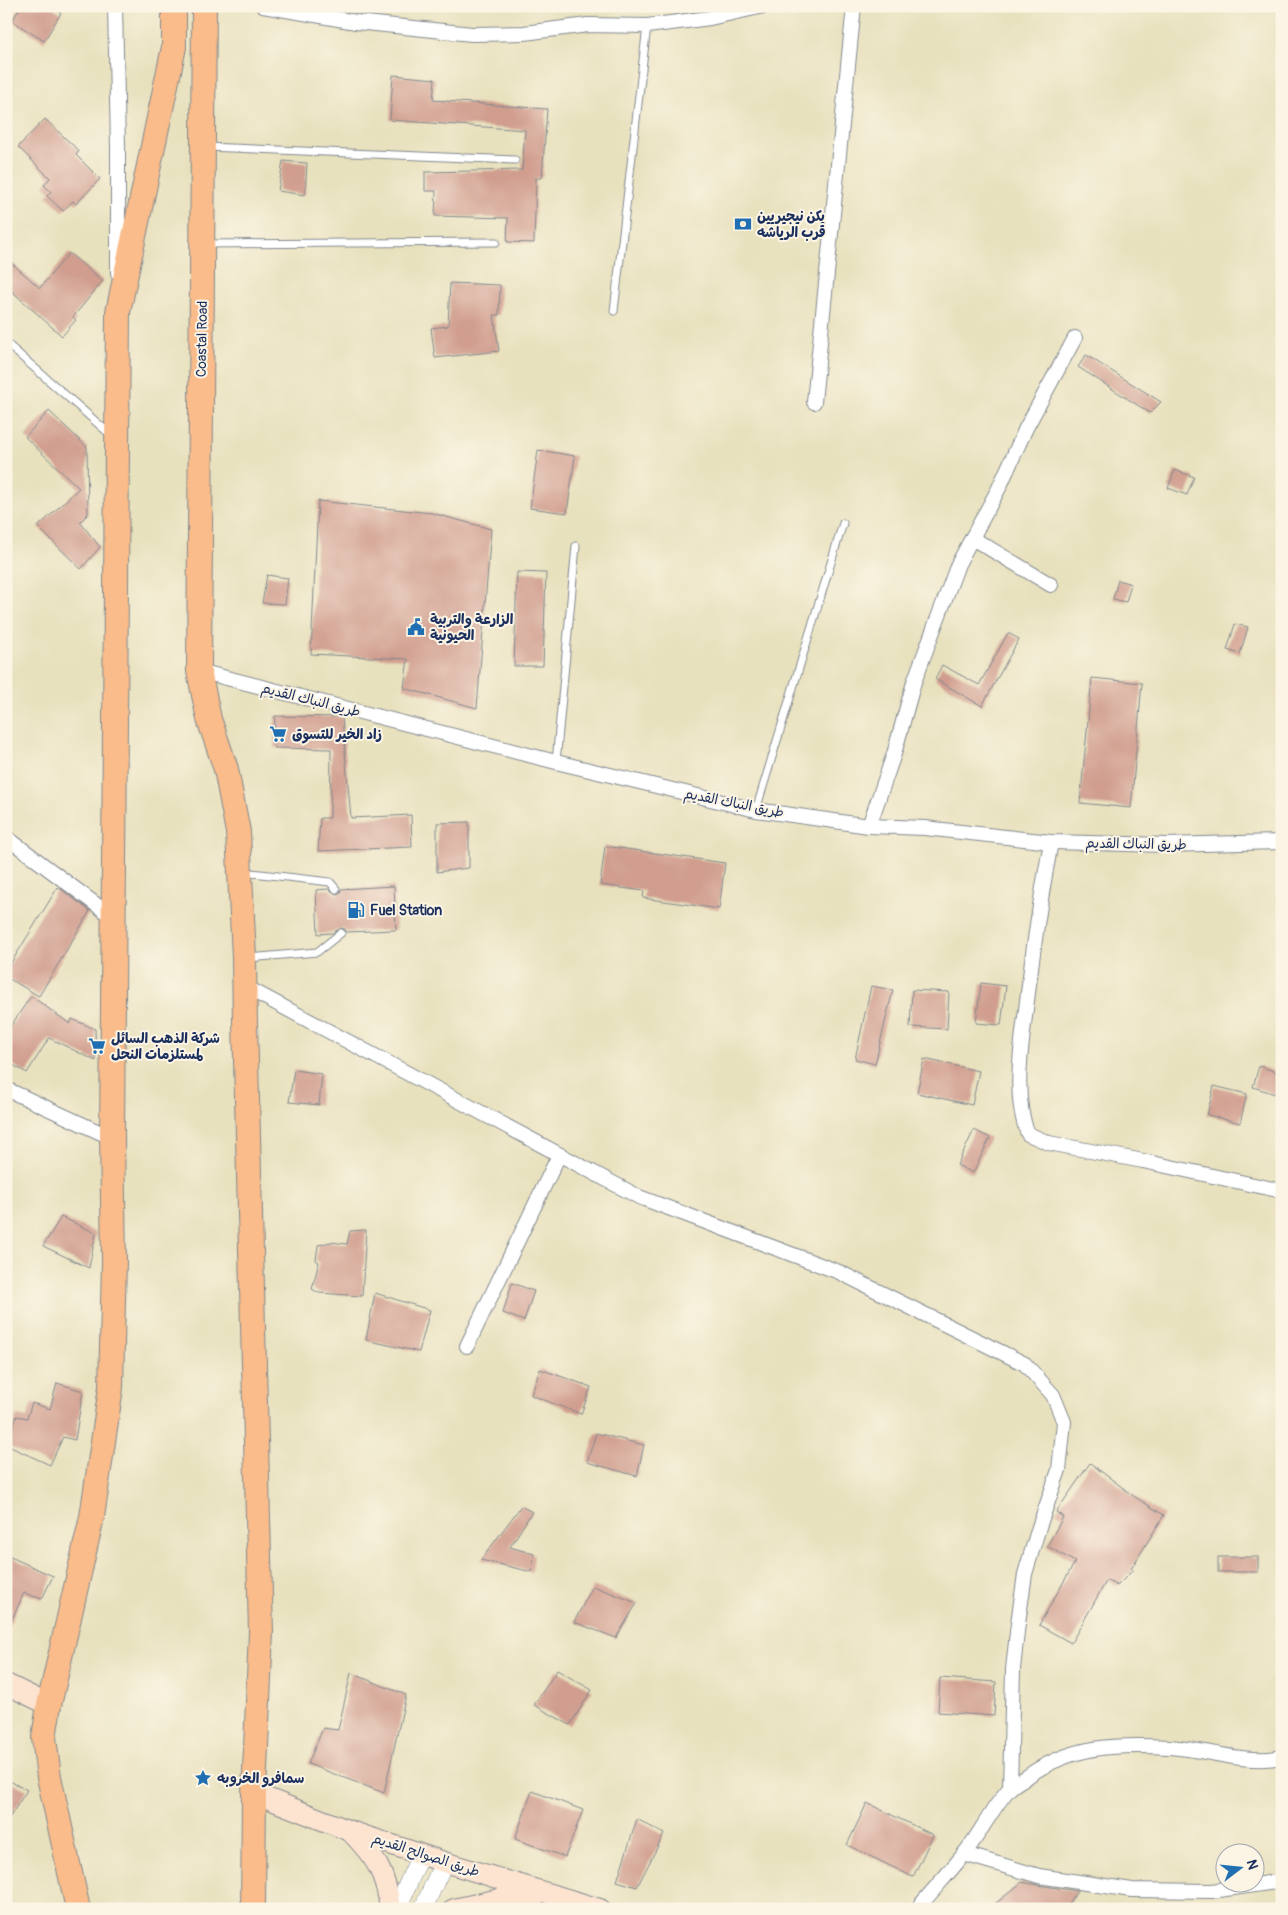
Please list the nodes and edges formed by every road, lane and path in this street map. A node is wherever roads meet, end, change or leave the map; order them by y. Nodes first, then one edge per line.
1 (115, 6) edge
2 (174, 6) edge
3 (204, 6) edge
4 (263, 6) edge
5 (764, 6) edge
6 (854, 6) edge
7 (647, 26) junction
8 (203, 147) junction
9 (515, 160) dead end
10 (496, 242) dead end
11 (202, 244) junction
12 (614, 311) dead end
13 (118, 312) junction
14 (1075, 338) dead end
15 (6, 343) edge
16 (814, 402) dead end
17 (117, 441) junction
18 (843, 523) dead end
19 (972, 538) junction
20 (576, 546) dead end
21 (1051, 585) dead end
22 (199, 671) junction
23 (556, 762) junction
24 (756, 810) junction
25 (869, 826) junction
26 (6, 837) edge
27 (1051, 842) junction
28 (1282, 842) edge
29 (240, 872) junction
30 (336, 889) dead end
31 (114, 918) junction
32 (341, 933) dead end
33 (244, 958) junction
34 (244, 986) junction
35 (7, 1092) edge
36 (112, 1138) junction
37 (559, 1155) junction
38 (1282, 1191) edge
39 (467, 1346) dead end
40 (6, 1684) edge
41 (49, 1705) junction
42 (1282, 1757) edge
43 (1010, 1788) junction
44 (254, 1793) junction
45 (350, 1831) junction
46 (421, 1854) junction
47 (964, 1854) junction
48 (444, 1862) junction
49 (1282, 1880) edge
50 (553, 1894) junction
51 (78, 1909) edge
52 (253, 1909) edge
53 (390, 1909) edge
54 (397, 1909) edge
55 (423, 1909) edge
56 (454, 1909) edge
57 (600, 1909) edge
58 (917, 1909) edge

1 - 13 street
2 - 13 highway
3 - 8 highway, Coastal Road
4 - 7 street
5 - 7 street
6 - 16 street
7 - 12 lane
8 - 9 lane
8 - 11 highway, Coastal Road
10 - 11 lane
11 - 22 highway, Coastal Road
13 - 17 highway
14 - 19 street
15 - 17 lane
17 - 31 highway
18 - 24 lane
19 - 21 street
19 - 25 street
20 - 23 lane
22 - 23 street, طريق النباك القديم
22 - 29 highway, Coastal Road
23 - 24 street, طريق النباك القديم
24 - 25 street, طريق النباك القديم
25 - 27 street, طريق النباك القديم
26 - 31 street
27 - 28 street, طريق النباك القديم
27 - 38 street
29 - 30 lane
29 - 33 highway, Coastal Road
31 - 36 highway
32 - 33 lane
33 - 34 highway, Coastal Road
34 - 37 street
34 - 44 highway, Coastal Road
35 - 36 street
36 - 41 highway
37 - 39 street
37 - 43 street
40 - 41 main road
41 - 51 highway
42 - 43 street
43 - 47 street
44 - 45 main road, طريق الصوالح القديم
44 - 52 highway, Coastal Road
45 - 46 main road, طريق الصوالح القديم
45 - 53 main road
46 - 48 main road, طريق الصوالح القديم
46 - 54 street
47 - 49 street
47 - 58 street
48 - 50 main road, طريق الصوالح القديم
48 - 55 street
50 - 56 main road
50 - 57 main road, طريق الصوالح القديم

